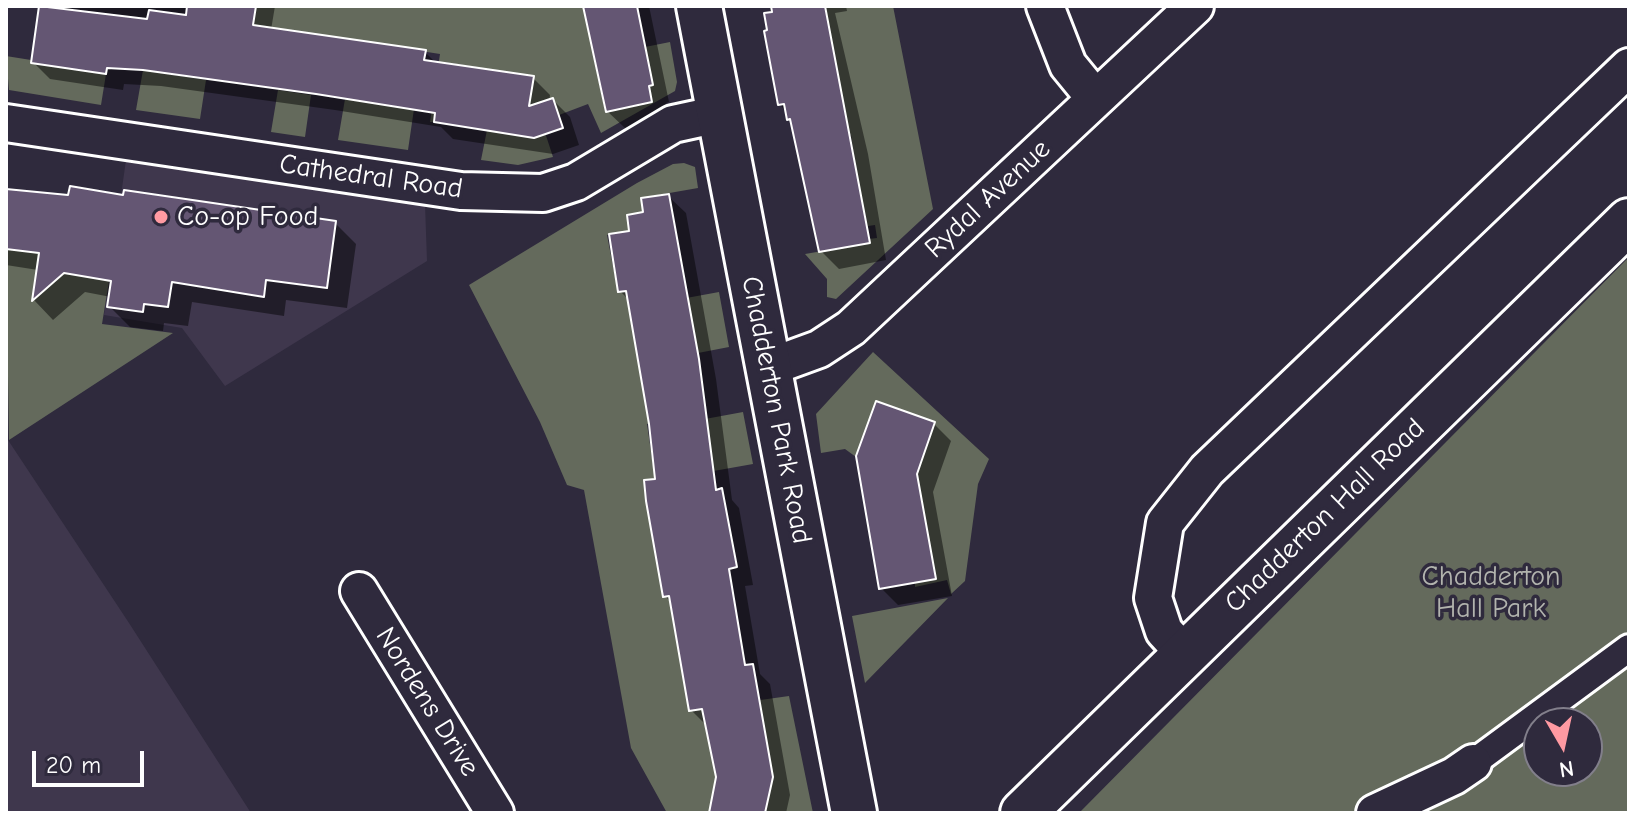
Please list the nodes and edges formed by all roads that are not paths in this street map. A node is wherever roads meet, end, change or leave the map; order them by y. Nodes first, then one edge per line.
1 (699, 6) edge
2 (1045, 6) edge
3 (1195, 6) edge
4 (1629, 67) edge
5 (1095, 98) junction
6 (719, 114) junction
7 (6, 123) edge
8 (1629, 221) edge
9 (767, 368) junction
10 (359, 591) dead end
11 (1629, 648) edge
12 (1184, 653) junction
13 (1473, 763) joint
14 (495, 813) edge
15 (854, 813) edge
16 (1023, 813) edge
17 (1375, 813) edge

1 - 6 main road, Chadderton Park Road
2 - 5 street
3 - 5 street, Rydal Avenue
4 - 12 street
5 - 9 street, Rydal Avenue
6 - 7 street, Cathedral Road
6 - 9 main road, Chadderton Park Road
8 - 12 main road, Chadderton Hall Road
9 - 15 main road, Chadderton Park Road
10 - 14 street, Nordens Drive
11 - 13 street
12 - 16 main road, Chadderton Hall Road
13 - 17 street

